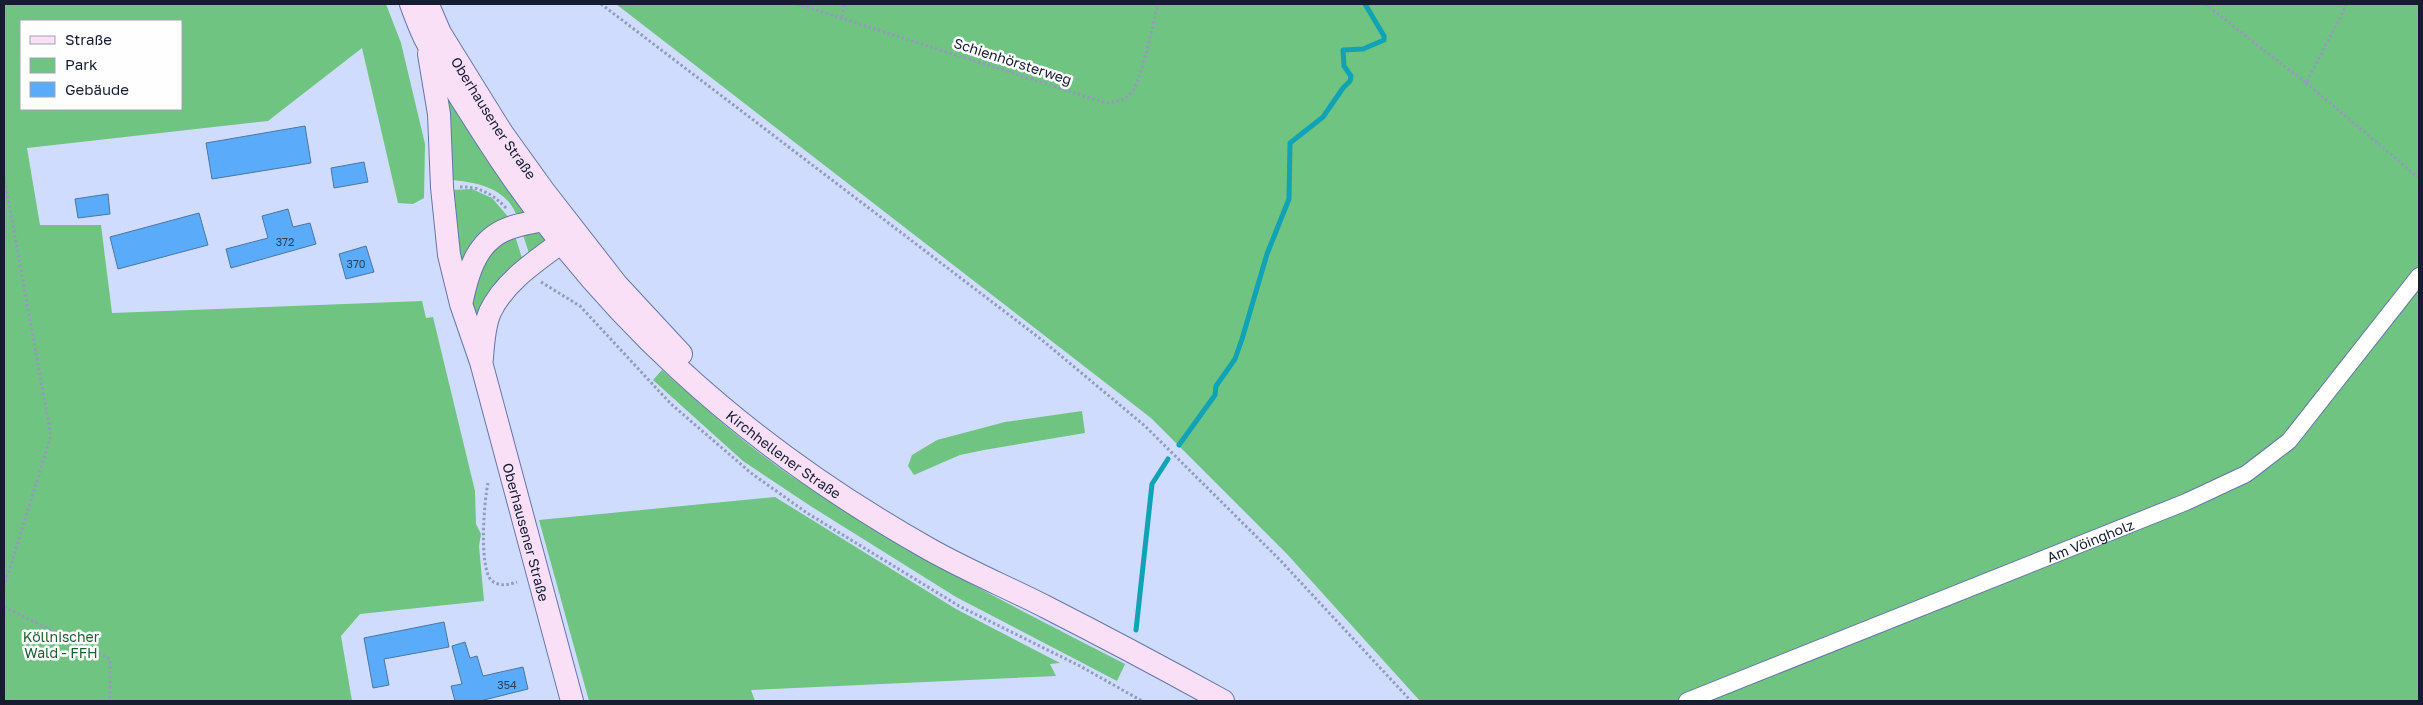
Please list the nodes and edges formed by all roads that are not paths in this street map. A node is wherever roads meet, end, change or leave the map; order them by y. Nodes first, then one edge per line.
1 (411, 4) edge
2 (427, 4) edge
3 (427, 43) junction
4 (552, 217) junction
5 (568, 238) junction
6 (2419, 276) edge
7 (461, 304) junction
8 (481, 362) junction
9 (572, 701) edge
10 (1223, 701) edge
11 (1686, 701) edge

1 - 3 main road, Oberhausener Straße
2 - 4 main road, Oberhausener Straße
3 - 4 main road, Oberhausener Straße
3 - 7 main road, Oberhausener Straße
4 - 5 main road, Kirchhellener Straße
4 - 7 main road
5 - 8 main road, Oberhausener Straße
5 - 10 main road, Kirchhellener Straße
6 - 11 street, Am Vöingholz
7 - 8 main road, Oberhausener Straße
8 - 9 main road, Oberhausener Straße

